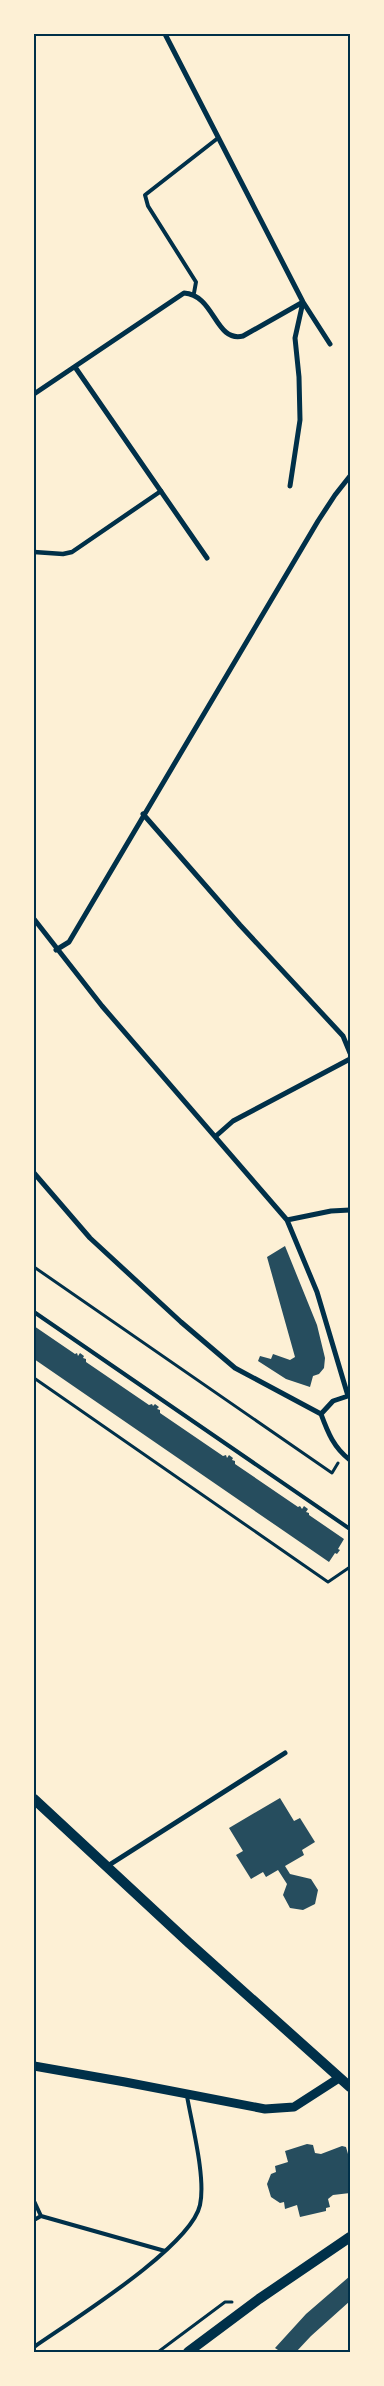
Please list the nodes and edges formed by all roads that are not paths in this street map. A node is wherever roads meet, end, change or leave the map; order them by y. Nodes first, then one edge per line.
1 (165, 34) edge
2 (218, 138) junction
3 (194, 294) junction
4 (302, 302) junction
5 (330, 344) dead end
6 (75, 367) junction
7 (34, 394) edge
8 (350, 476) edge
9 (290, 486) dead end
10 (161, 491) junction
11 (34, 552) edge
12 (207, 558) dead end
13 (143, 814) junction
14 (34, 919) edge
15 (56, 950) junction
16 (350, 1053) edge
17 (350, 1059) edge
18 (216, 1136) junction
19 (34, 1173) edge
20 (350, 1210) edge
21 (286, 1220) junction
22 (34, 1312) edge
23 (349, 1396) edge
24 (321, 1414) junction
25 (350, 1460) edge
26 (350, 1528) edge
27 (285, 1753) dead end
28 (34, 1799) edge
29 (106, 1867) junction
30 (34, 2066) edge
31 (339, 2078) junction
32 (350, 2087) edge
33 (187, 2095) junction
34 (34, 2200) edge
35 (41, 2216) junction
36 (34, 2220) edge
37 (350, 2238) edge
38 (165, 2251) junction
39 (34, 2347) edge
40 (188, 2352) edge

1 - 2 street
2 - 3 lane
2 - 4 street
3 - 4 street
3 - 6 street
4 - 5 street
4 - 9 street
6 - 7 street
6 - 10 street
8 - 13 street
10 - 11 street
10 - 12 street
13 - 15 street
13 - 16 street
14 - 15 street
15 - 18 street
17 - 18 street
18 - 21 street
19 - 24 street
20 - 21 street
21 - 23 street
22 - 26 lane
23 - 24 street
24 - 25 street
27 - 29 street
28 - 29 main road
29 - 31 main road
30 - 33 street
31 - 32 main road
31 - 33 street
33 - 38 lane
34 - 35 lane
35 - 36 lane
35 - 38 lane
37 - 40 main road
38 - 39 lane

